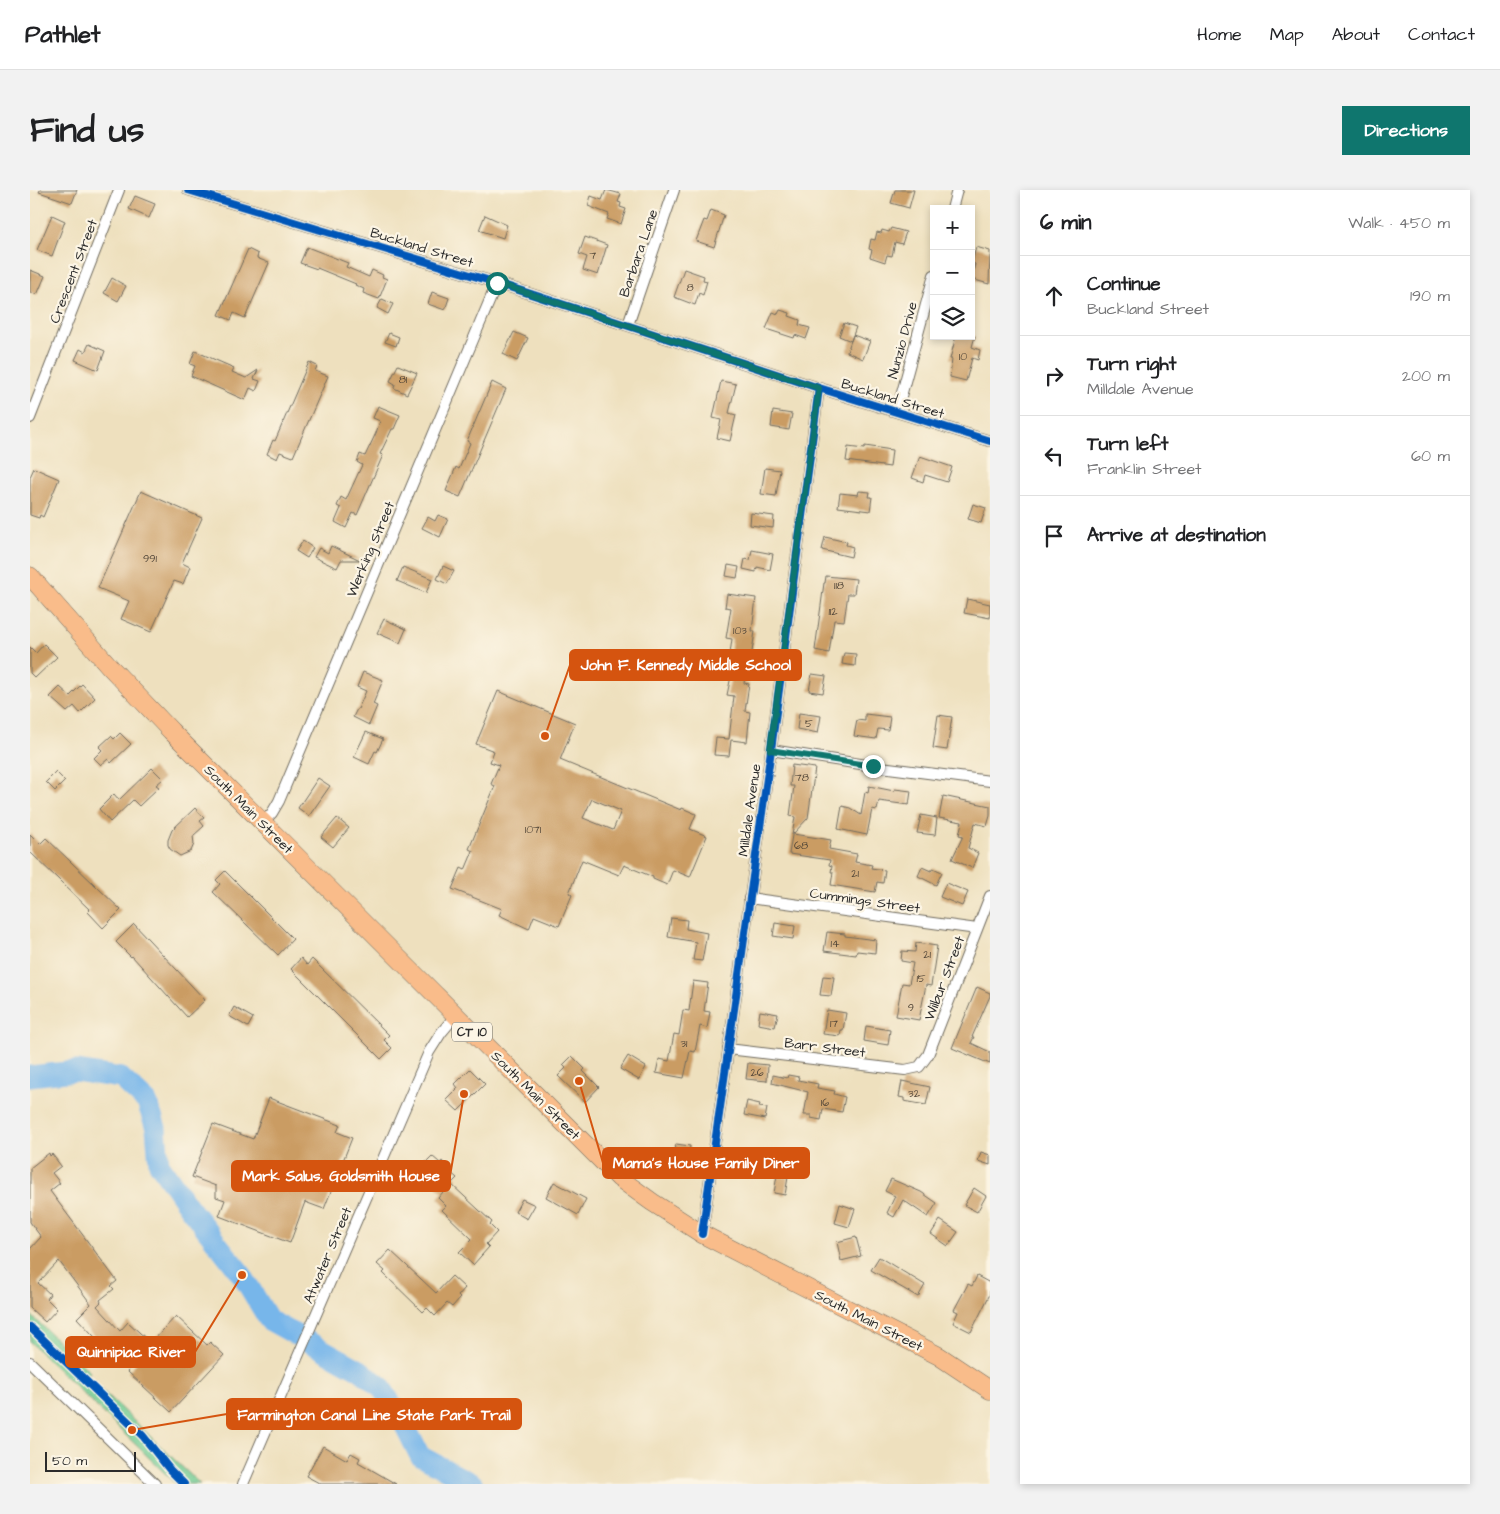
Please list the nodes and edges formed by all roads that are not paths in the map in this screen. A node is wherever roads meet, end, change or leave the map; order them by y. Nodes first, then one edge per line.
1 (119, 190) edge
2 (188, 190) edge
3 (674, 190) edge
4 (957, 190) edge
5 (953, 205) edge
6 (497, 283) junction
7 (930, 290) edge
8 (628, 325) junction
9 (819, 388) junction
10 (897, 411) junction
11 (30, 418) edge
12 (990, 440) edge
13 (30, 576) edge
14 (770, 750) junction
15 (990, 782) edge
16 (262, 823) junction
17 (990, 896) edge
18 (750, 898) junction
19 (977, 929) junction
20 (456, 1015) junction
21 (728, 1049) junction
22 (919, 1067) joint
23 (702, 1234) junction
24 (30, 1362) edge
25 (990, 1390) edge
26 (155, 1484) edge
27 (243, 1484) edge

1 - 11 street, Crescent Street
2 - 6 street, Buckland Street
3 - 8 street, Barbara Lane
4 - 5 street
6 - 8 street, Buckland Street
6 - 16 street, Werking Street
7 - 10 street, Nunzio Drive
8 - 9 street, Buckland Street
9 - 10 street, Buckland Street
9 - 14 street, Milldale Avenue
10 - 12 street, Buckland Street
13 - 16 highway, South Main Street / CT 10
14 - 15 street
14 - 18 street, Milldale Avenue
16 - 20 highway, South Main Street / CT 10
17 - 19 street, Wilbur Street
18 - 19 street, Cummings Street
18 - 21 street, Milldale Avenue
19 - 22 street, Wilbur Street
20 - 23 highway, South Main Street / CT 10
20 - 27 street, Atwater Street
21 - 22 street, Barr Street
21 - 23 street, Milldale Avenue
23 - 25 highway, South Main Street / CT 10
24 - 26 street

